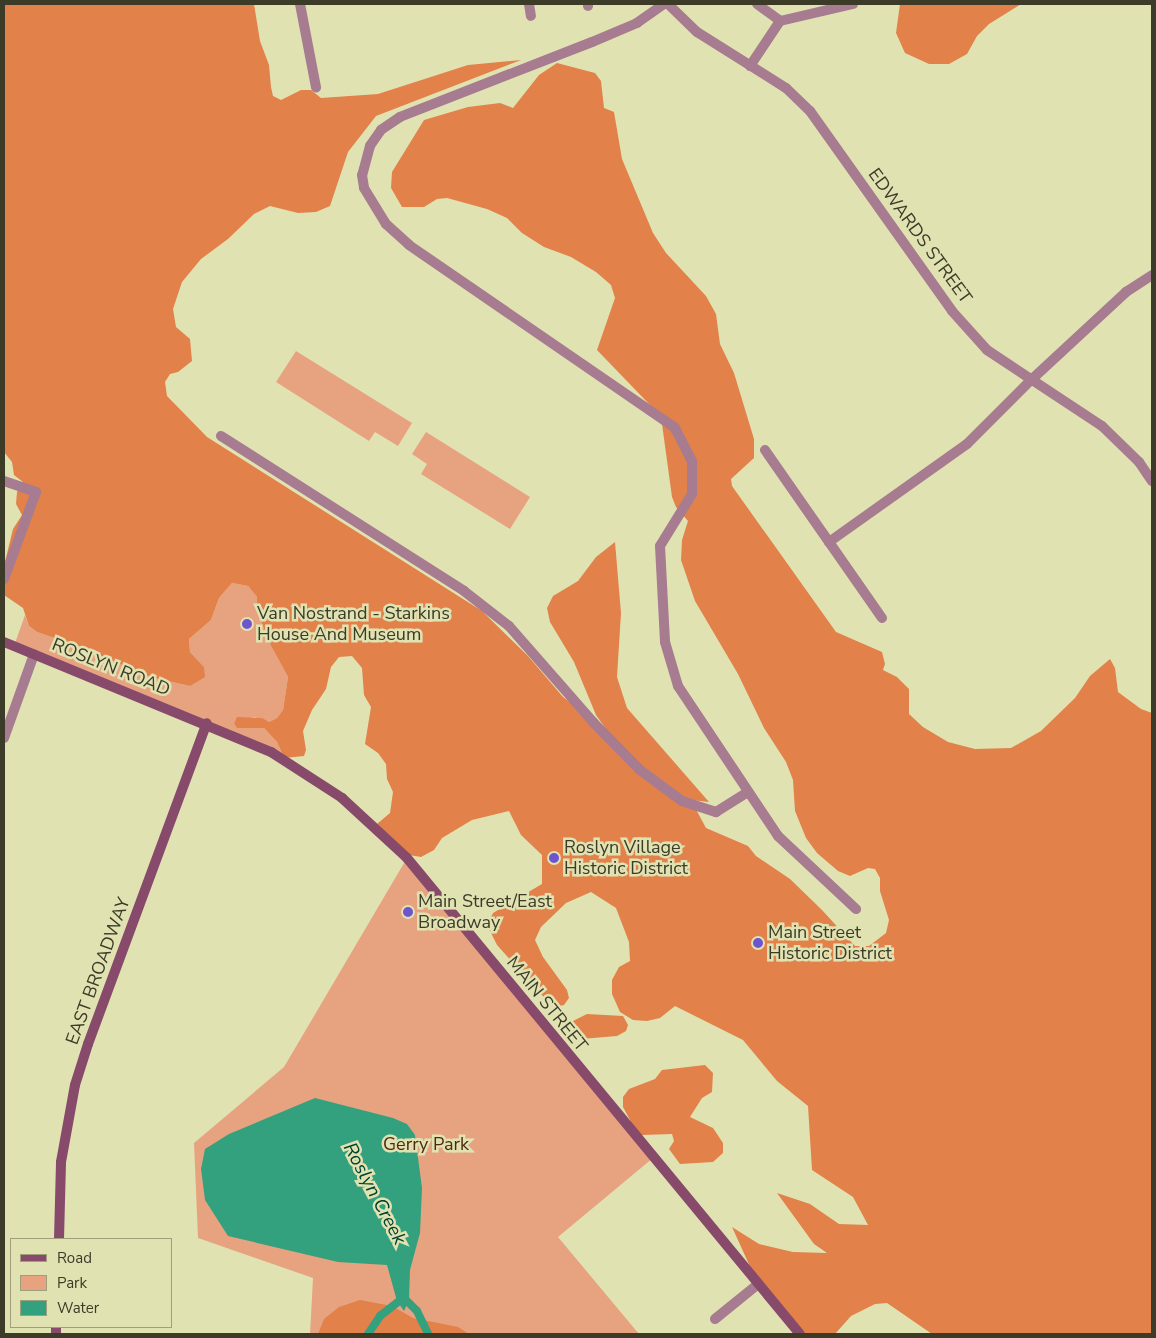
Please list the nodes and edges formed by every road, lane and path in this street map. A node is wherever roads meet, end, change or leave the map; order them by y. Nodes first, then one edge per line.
1 (300, 4) edge
2 (529, 4) edge
3 (666, 4) edge
4 (757, 4) edge
5 (853, 4) edge
6 (531, 16) dead end
7 (780, 21) junction
8 (750, 66) junction
9 (316, 87) dead end
10 (1152, 275) edge
11 (1030, 381) junction
12 (221, 436) dead end
13 (765, 450) dead end
14 (4, 481) edge
15 (1152, 481) edge
16 (829, 542) junction
17 (4, 579) edge
18 (882, 618) dead end
19 (4, 642) edge
20 (34, 654) junction
21 (207, 723) junction
22 (4, 738) edge
23 (748, 792) junction
24 (856, 909) dead end
25 (59, 1238) edge
26 (758, 1284) junction
27 (715, 1319) dead end
28 (800, 1334) edge

1 - 9 street
2 - 6 street
3 - 8 street, EDWARDS STREET
3 - 23 street
4 - 7 street
5 - 7 street
7 - 8 street
8 - 11 street, EDWARDS STREET
10 - 11 street
11 - 15 street, EDWARDS STREET
11 - 16 street
12 - 23 street
13 - 16 street
14 - 17 street
16 - 18 street
19 - 20 main road, ROSLYN ROAD
20 - 21 main road, ROSLYN ROAD
20 - 22 street
21 - 25 main road, EAST BROADWAY
21 - 26 main road, MAIN STREET
23 - 24 street
26 - 27 street
26 - 28 main road, MAIN STREET

